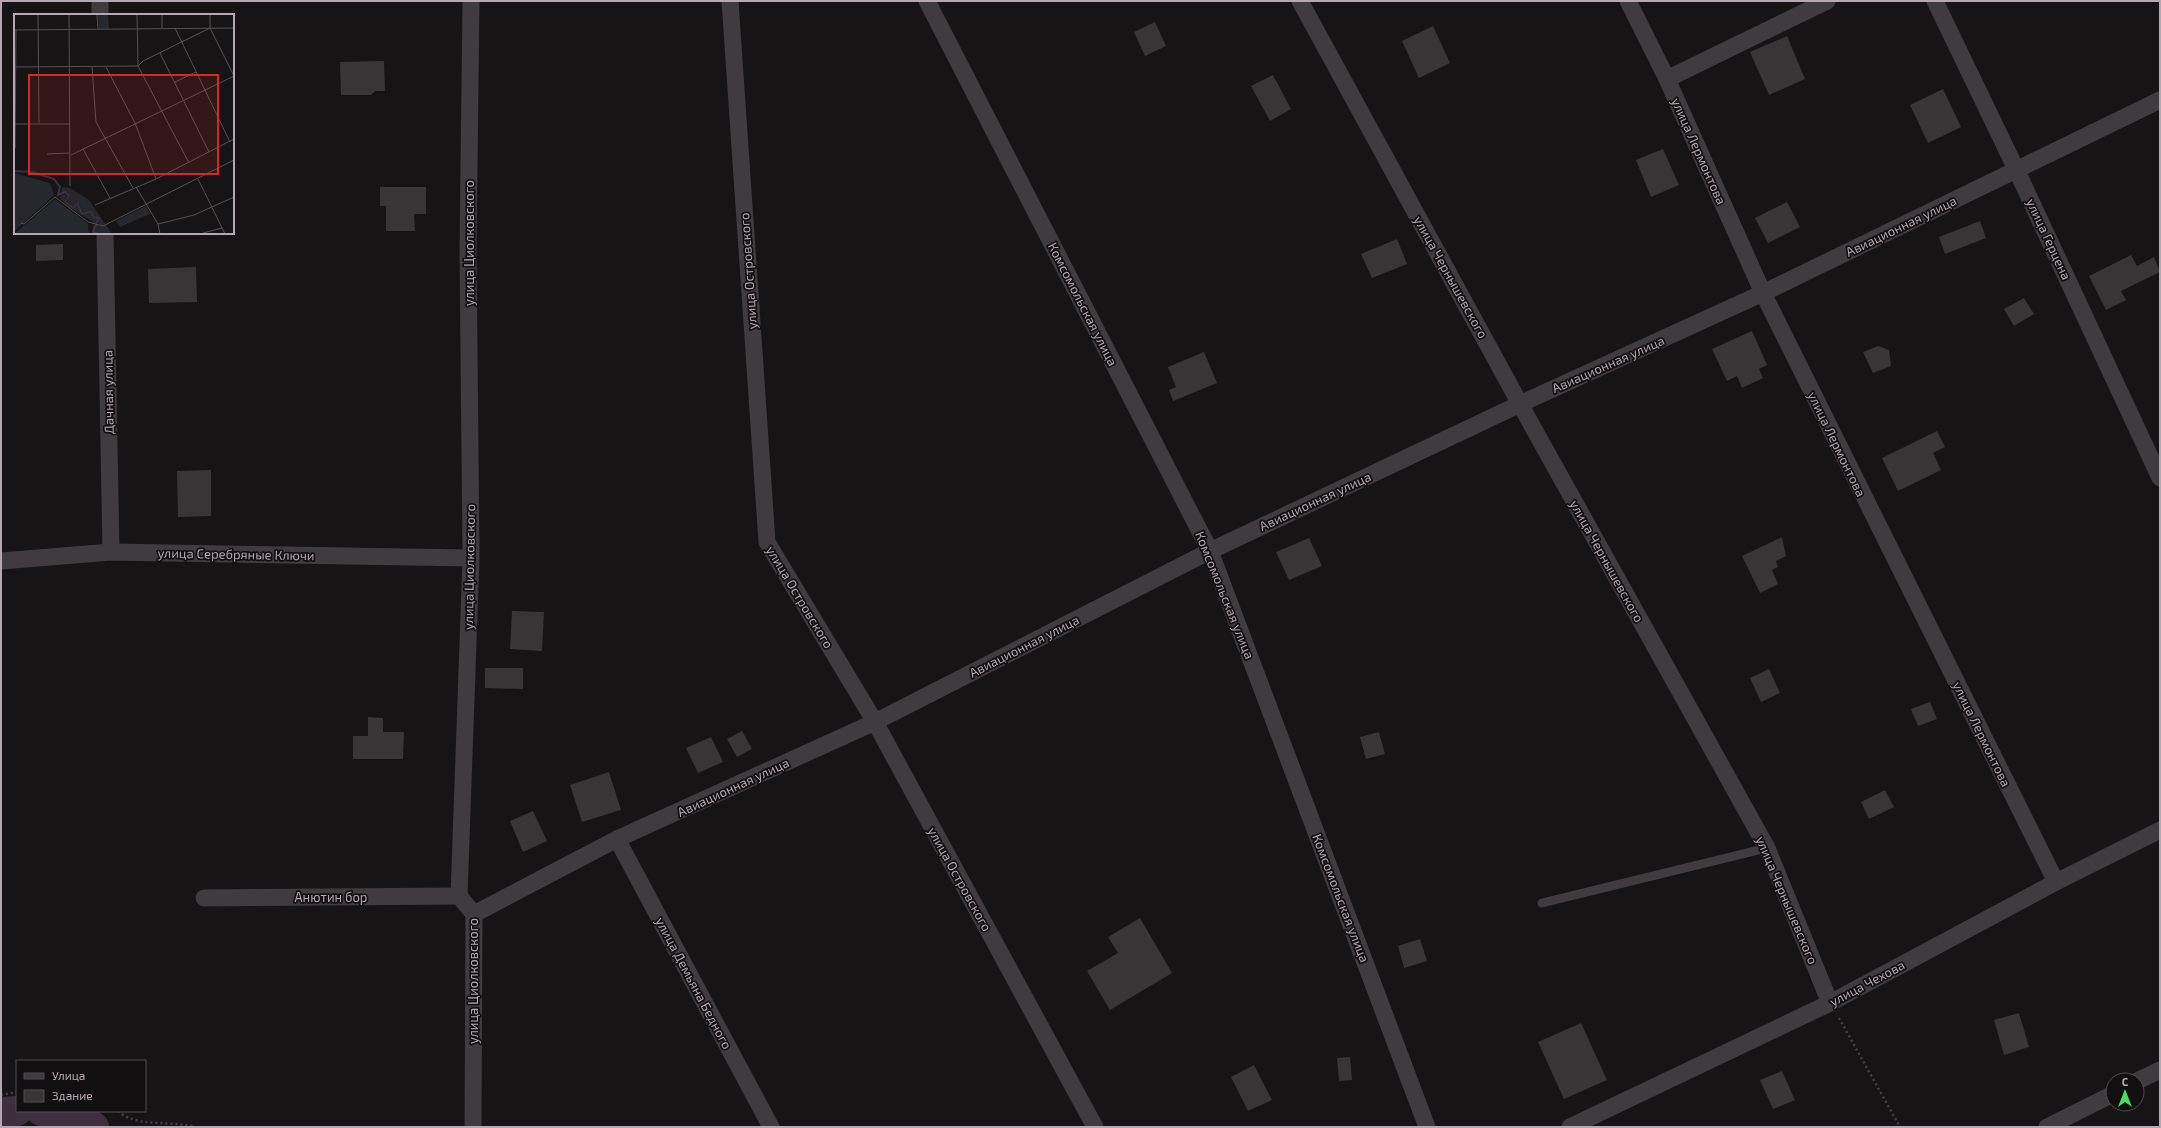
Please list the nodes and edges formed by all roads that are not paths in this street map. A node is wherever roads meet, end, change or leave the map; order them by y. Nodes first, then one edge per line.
1 (100, 1) edge
2 (471, 1) edge
3 (730, 1) edge
4 (926, 1) edge
5 (1300, 1) edge
6 (1628, 1) edge
7 (1827, 1) edge
8 (1935, 1) edge
9 (100, 14) edge
10 (1667, 79) junction
11 (2160, 100) edge
12 (2016, 169) junction
13 (104, 234) edge
14 (1763, 293) junction
15 (1520, 404) junction
16 (2160, 478) edge
17 (1210, 551) junction
18 (111, 552) junction
19 (471, 558) junction
20 (1, 561) edge
21 (874, 722) junction
22 (2160, 830) edge
23 (617, 839) junction
24 (1766, 848) junction
25 (2056, 882) junction
26 (459, 896) junction
27 (204, 898) dead end
28 (1542, 903) dead end
29 (474, 914) junction
30 (1830, 1002) junction
31 (2160, 1070) edge
32 (2145, 1078) edge
33 (2105, 1098) edge
34 (473, 1127) edge
35 (771, 1127) edge
36 (1095, 1127) edge
37 (1427, 1127) edge
38 (1570, 1127) edge
39 (2048, 1127) edge

1 - 9 street
2 - 19 street, улица Циолковского
3 - 21 street, улица Островского
4 - 17 street, Комсомольская улица
5 - 15 street, улица Чернышевского
6 - 10 street, улица Лермонтова
7 - 10 street
8 - 12 street, улица Герцена
10 - 14 street, улица Лермонтова
11 - 12 street, Авиационная улица
12 - 14 street, Авиационная улица
12 - 16 street, улица Герцена
13 - 18 street, Дачная улица
14 - 15 street, Авиационная улица
14 - 25 street, улица Лермонтова
15 - 17 street, Авиационная улица
15 - 24 street, улица Чернышевского
17 - 21 street, Авиационная улица
17 - 37 street, Комсомольская улица
18 - 19 street, улица Серебряные Ключи
18 - 20 street, улица Серебряные Ключи
19 - 26 street, улица Циолковского
21 - 23 street, Авиационная улица
21 - 36 street, улица Островского
22 - 25 street, улица Чехова
23 - 29 street, Авиационная улица
23 - 35 street, улица Демьяна Бедного
24 - 28 lane
24 - 30 street, улица Чернышевского
25 - 30 street, улица Чехова
26 - 27 street, Анютин бор
26 - 29 street, улица Циолковского
29 - 34 street, улица Циолковского
30 - 38 street, улица Чехова
31 - 32 street
33 - 39 street

